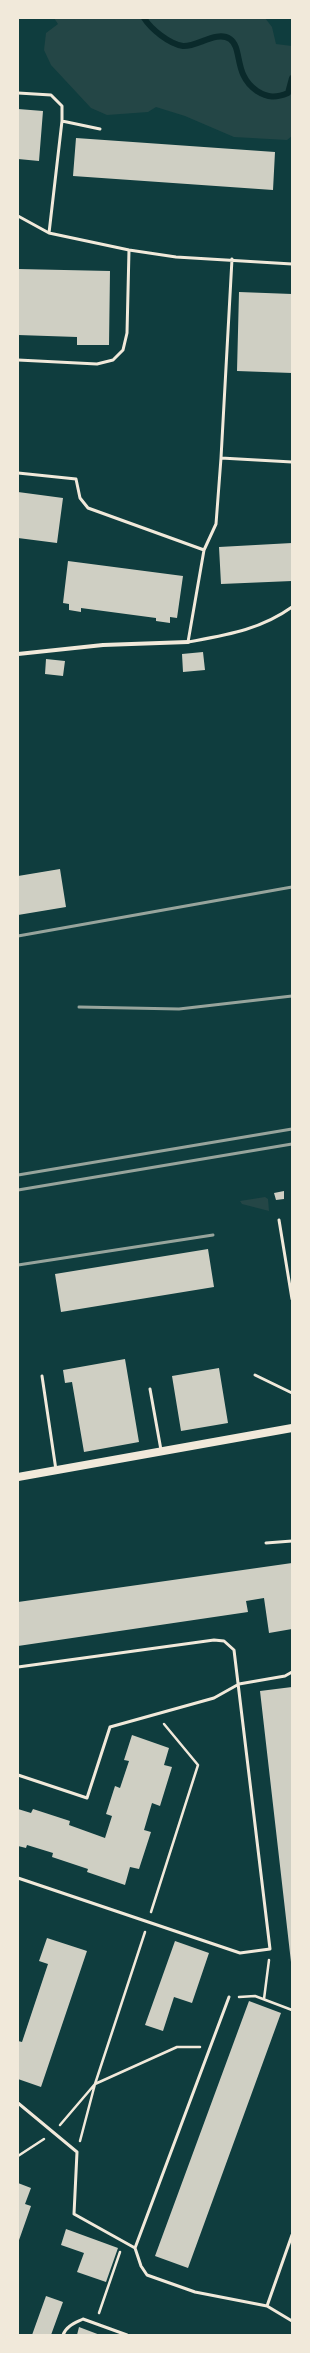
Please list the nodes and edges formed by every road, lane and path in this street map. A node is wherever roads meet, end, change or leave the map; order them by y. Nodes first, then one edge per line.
1 (18, 93) edge
2 (62, 122) junction
3 (100, 129) dead end
4 (18, 216) edge
5 (48, 233) junction
6 (129, 250) junction
7 (232, 260) junction
8 (292, 264) edge
9 (18, 360) edge
10 (221, 458) junction
11 (292, 462) edge
12 (18, 473) edge
13 (204, 550) junction
14 (292, 607) edge
15 (188, 642) junction
16 (18, 654) edge
17 (280, 1220) dead end
18 (292, 1299) edge
19 (255, 1375) dead end
20 (42, 1376) dead end
21 (150, 1389) dead end
22 (292, 1393) edge
23 (292, 1428) edge
24 (162, 1452) junction
25 (56, 1470) junction
26 (18, 1477) edge
27 (292, 1541) edge
28 (266, 1543) dead end
29 (18, 1667) edge
30 (292, 1672) edge
31 (239, 1684) junction
32 (18, 1775) edge
33 (18, 1878) edge
34 (270, 1949) junction
35 (229, 1997) joint
36 (264, 1999) junction
37 (292, 2010) edge
38 (212, 2046) junction
39 (18, 2103) edge
40 (53, 2133) junction
41 (18, 2156) edge
42 (292, 2235) edge
43 (124, 2242) junction
44 (135, 2248) junction
45 (267, 2306) junction
46 (292, 2321) edge
47 (95, 2324) junction
48 (63, 2335) edge
49 (128, 2335) edge

1 - 2 lane
2 - 3 lane
2 - 5 lane
4 - 5 lane
5 - 6 lane
6 - 7 lane
6 - 9 lane
7 - 8 lane
7 - 10 lane
10 - 11 lane
10 - 13 lane
12 - 13 lane
13 - 15 lane
14 - 15 lane
15 - 16 street
17 - 18 lane
19 - 22 lane
20 - 25 lane
21 - 24 lane
23 - 24 main road
24 - 25 main road
25 - 26 main road
27 - 28 lane
29 - 31 lane
30 - 31 lane
31 - 32 lane
31 - 34 lane
33 - 34 lane
34 - 36 path
35 - 36 path
35 - 38 lane
36 - 37 path
38 - 40 path
38 - 44 lane
39 - 40 lane
40 - 41 path
40 - 43 lane
42 - 45 lane
43 - 44 lane
43 - 47 path
44 - 45 lane
45 - 46 lane
47 - 48 lane
47 - 49 lane

